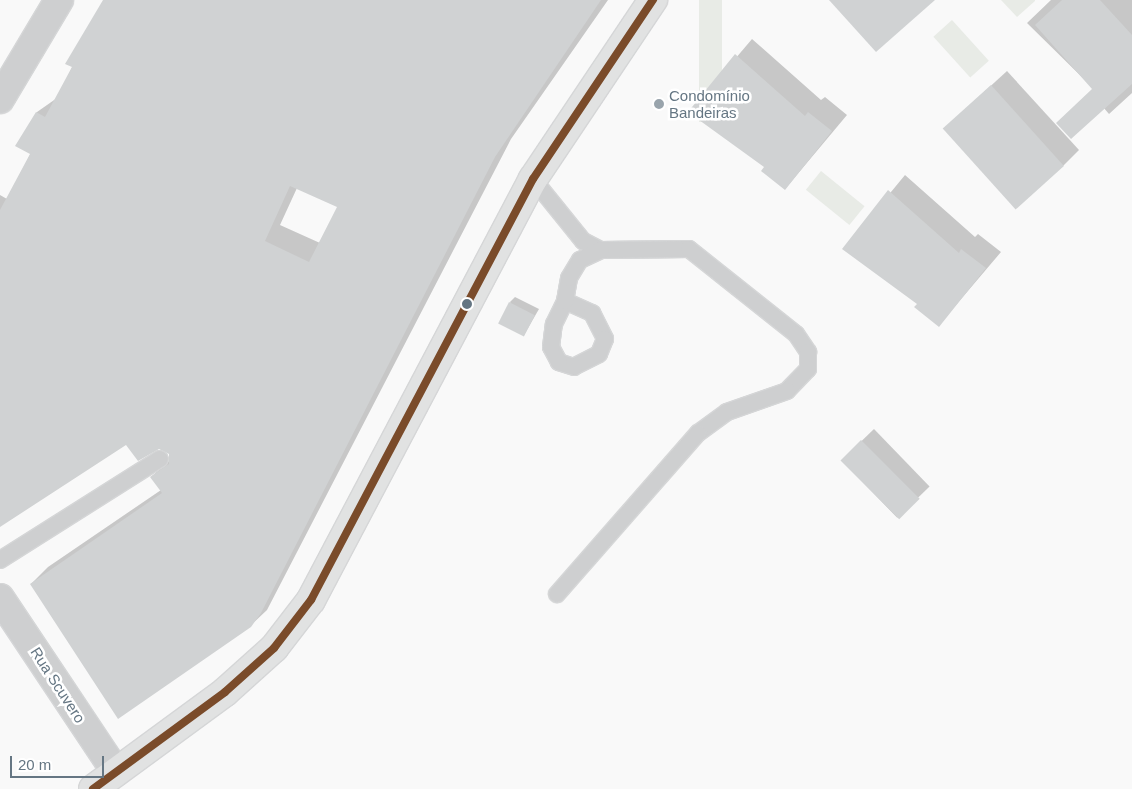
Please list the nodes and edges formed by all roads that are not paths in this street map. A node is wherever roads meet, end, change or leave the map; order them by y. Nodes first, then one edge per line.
1 (59, 0) edge
2 (653, 0) edge
3 (0, 99) edge
4 (533, 179) junction
5 (601, 250) junction
6 (565, 302) dead end
7 (160, 459) dead end
8 (0, 560) edge
9 (557, 594) dead end
10 (0, 598) edge
11 (116, 772) junction
12 (93, 789) edge

1 - 3 street
2 - 4 main road
4 - 5 lane
4 - 11 main road
5 - 6 lane
5 - 9 lane
7 - 8 lane
10 - 11 street, Rua Scuvero
11 - 12 main road

